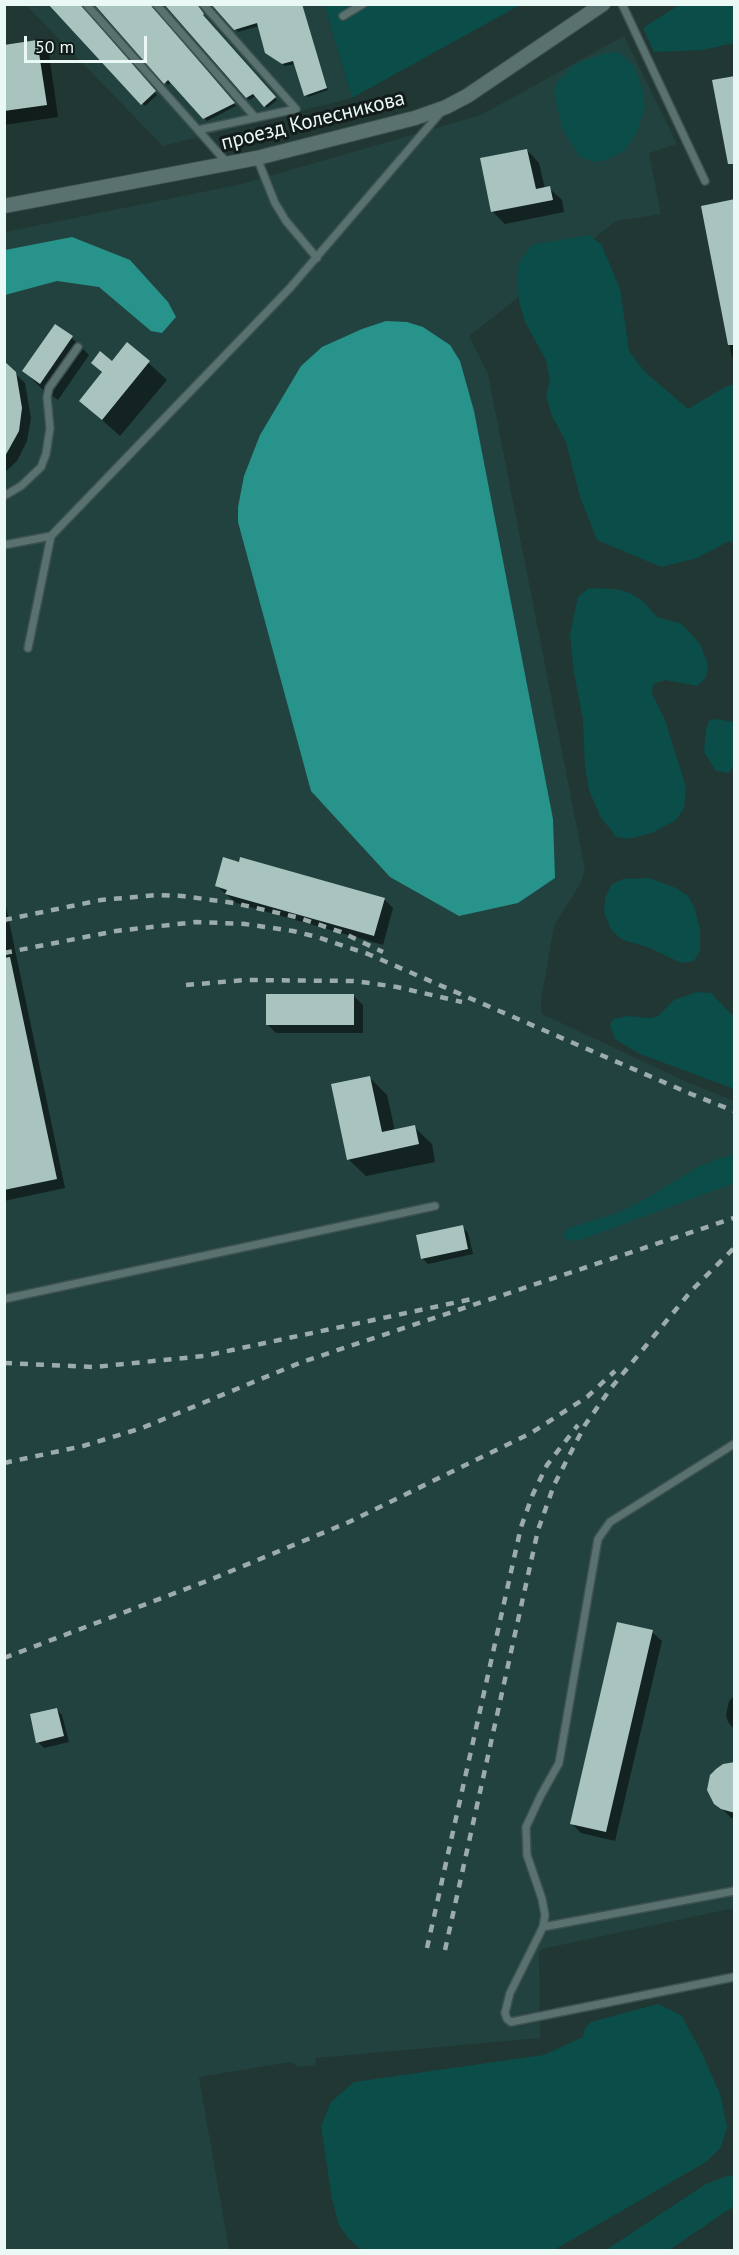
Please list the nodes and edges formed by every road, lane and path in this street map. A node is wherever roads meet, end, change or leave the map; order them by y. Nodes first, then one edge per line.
1 (86, 4) edge
2 (156, 4) edge
3 (203, 4) edge
4 (363, 4) edge
5 (603, 4) edge
6 (622, 4) edge
7 (343, 16) dead end
8 (446, 107) junction
9 (254, 116) junction
10 (198, 130) junction
11 (257, 158) junction
12 (228, 164) junction
13 (705, 181) dead end
14 (4, 206) edge
15 (317, 258) junction
16 (78, 347) dead end
17 (4, 496) edge
18 (51, 536) junction
19 (4, 545) edge
20 (28, 648) dead end
21 (435, 1206) dead end
22 (4, 1299) edge
23 (735, 1444) edge
24 (735, 1891) edge
25 (543, 1928) junction
26 (735, 1977) edge

1 - 10 lane
2 - 9 lane
3 - 9 lane
4 - 7 lane
5 - 8 street, проезд Колесникова
6 - 13 lane
8 - 11 street, проезд Колесникова
8 - 15 lane
9 - 10 lane
10 - 12 lane
11 - 12 street, проезд Колесникова
11 - 15 lane
12 - 14 street, проезд Колесникова
15 - 18 lane
16 - 17 lane
18 - 19 lane
18 - 20 lane
21 - 22 lane
23 - 25 lane
24 - 25 lane
25 - 26 lane

